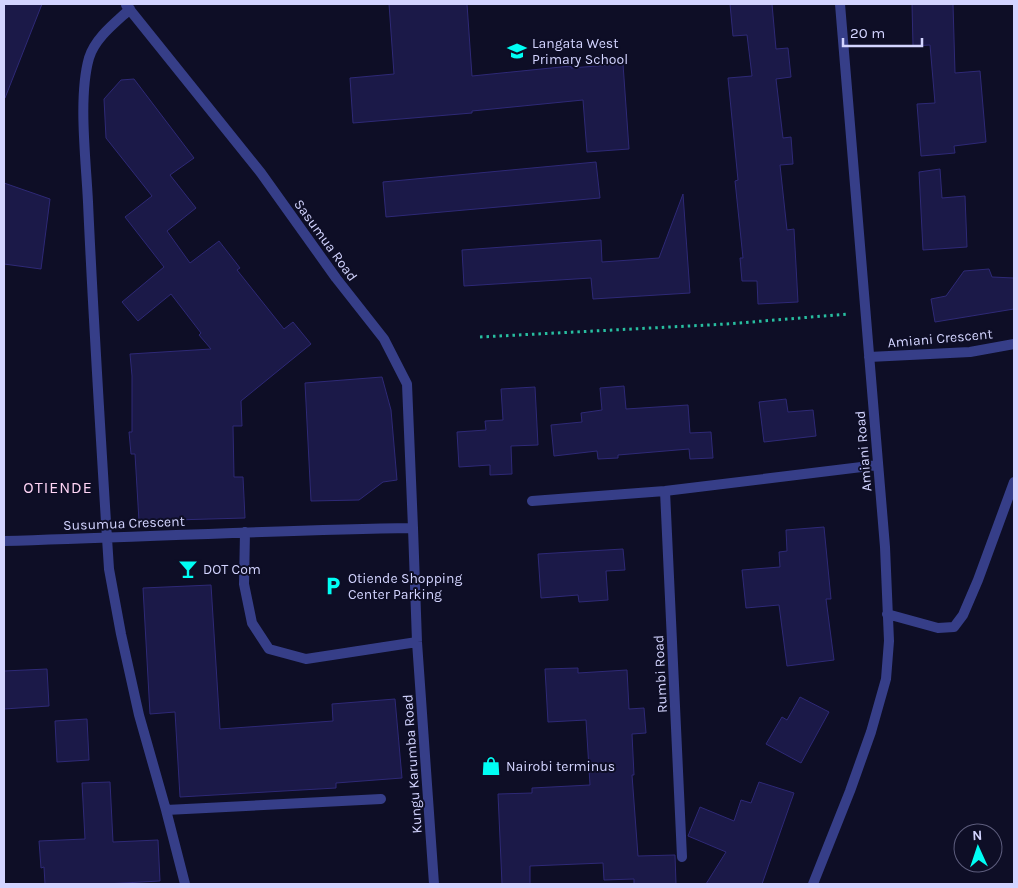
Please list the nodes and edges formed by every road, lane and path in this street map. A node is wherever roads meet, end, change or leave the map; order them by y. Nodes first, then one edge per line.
1 (840, 4) edge
2 (128, 6) edge
3 (865, 312) junction
4 (480, 338) dead end
5 (1014, 344) edge
6 (868, 357) junction
7 (878, 465) junction
8 (1014, 482) edge
9 (665, 491) junction
10 (532, 501) dead end
11 (413, 528) junction
12 (245, 532) junction
13 (106, 538) junction
14 (4, 541) edge
15 (887, 614) junction
16 (417, 642) junction
17 (381, 799) dead end
18 (166, 810) junction
19 (682, 857) dead end
20 (185, 884) edge
21 (434, 884) edge
22 (813, 884) edge

1 - 3 street, Amiani Road
2 - 11 street, Sasumua Road
2 - 13 street
3 - 4 path
3 - 6 street, Amiani Road
5 - 6 street, Amiani Crescent
6 - 7 street, Amiani Road
7 - 9 street
7 - 15 street, Amiani Road
8 - 15 street
9 - 10 street
9 - 19 street, Rumbi Road
11 - 12 street, Susumua Crescent
11 - 16 street, Sasumua Road
12 - 13 street, Susumua Crescent
12 - 16 street
13 - 14 street, Susumua Crescent
13 - 18 street
15 - 22 street, Amiani Road
16 - 21 street, Kungu Karumba Road
17 - 18 street
18 - 20 street

